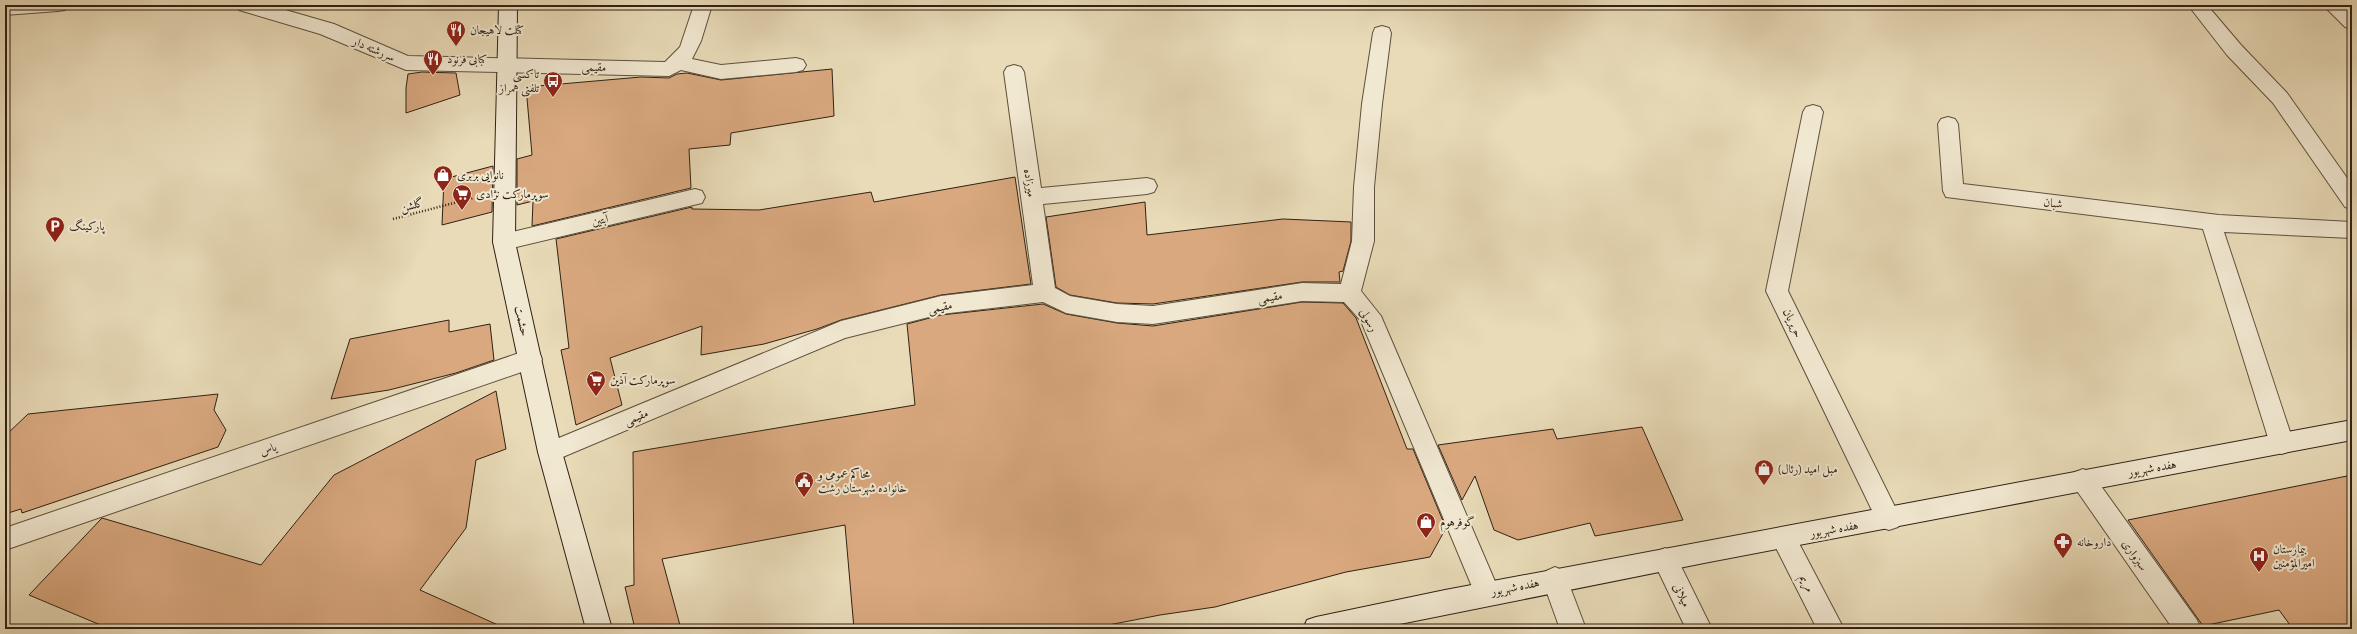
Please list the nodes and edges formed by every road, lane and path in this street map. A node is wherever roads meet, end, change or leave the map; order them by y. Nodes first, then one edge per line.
1 (58, 5) edge
2 (246, 5) edge
3 (508, 5) edge
4 (704, 5) edge
5 (2197, 5) edge
6 (2332, 5) edge
7 (5, 9) edge
8 (2352, 22) edge
9 (1382, 33) dead end
10 (680, 63) junction
11 (796, 65) dead end
12 (507, 66) junction
13 (1014, 72) dead end
14 (1813, 112) dead end
15 (1948, 124) dead end
16 (1147, 186) dead end
17 (504, 190) junction
18 (695, 197) dead end
19 (1032, 197) junction
20 (2352, 201) edge
21 (393, 219) dead end
22 (2219, 223) junction
23 (2352, 230) edge
24 (504, 242) junction
25 (1045, 293) junction
26 (1350, 293) junction
27 (530, 359) junction
28 (2352, 430) edge
29 (2282, 444) junction
30 (550, 452) junction
31 (2083, 480) junction
32 (1889, 519) junction
33 (1783, 538) junction
34 (5, 539) edge
35 (1666, 560) junction
36 (1555, 579) junction
37 (1486, 593) junction
38 (598, 629) edge
39 (1316, 629) edge
40 (1573, 629) edge
41 (1700, 629) edge
42 (1831, 629) edge
43 (2188, 629) edge

1 - 7 street
2 - 12 street, سررشته دار
3 - 12 street, حشمت
4 - 10 street
5 - 20 street
6 - 8 street
9 - 26 street
10 - 11 street
10 - 12 street, مقیمی
12 - 17 street, حشمت
13 - 19 street, میرزاده
14 - 32 street, حریریان
15 - 22 street, شبان
16 - 19 street
17 - 21 path, گلشن
17 - 24 street, حشمت
18 - 24 street, آبتین
19 - 25 street, میرزاده
22 - 23 street, شبان
22 - 29 street
24 - 27 street, حشمت
25 - 26 street, مقیمی
25 - 30 street, مقیمی
26 - 37 street, رسولی
27 - 30 street, حشمت
27 - 34 street, یاس
28 - 29 street, هفده شهریور
29 - 31 street, هفده شهریور
30 - 38 street, حشمت
31 - 32 street, هفده شهریور
31 - 43 street, سبزواری
32 - 33 street, هفده شهریور
33 - 35 street, هفده شهریور
33 - 42 street, مریم
35 - 36 street, هفده شهریور
35 - 41 street, میلانی
36 - 37 street, هفده شهریور
36 - 40 street
37 - 39 street, هفده شهریور

